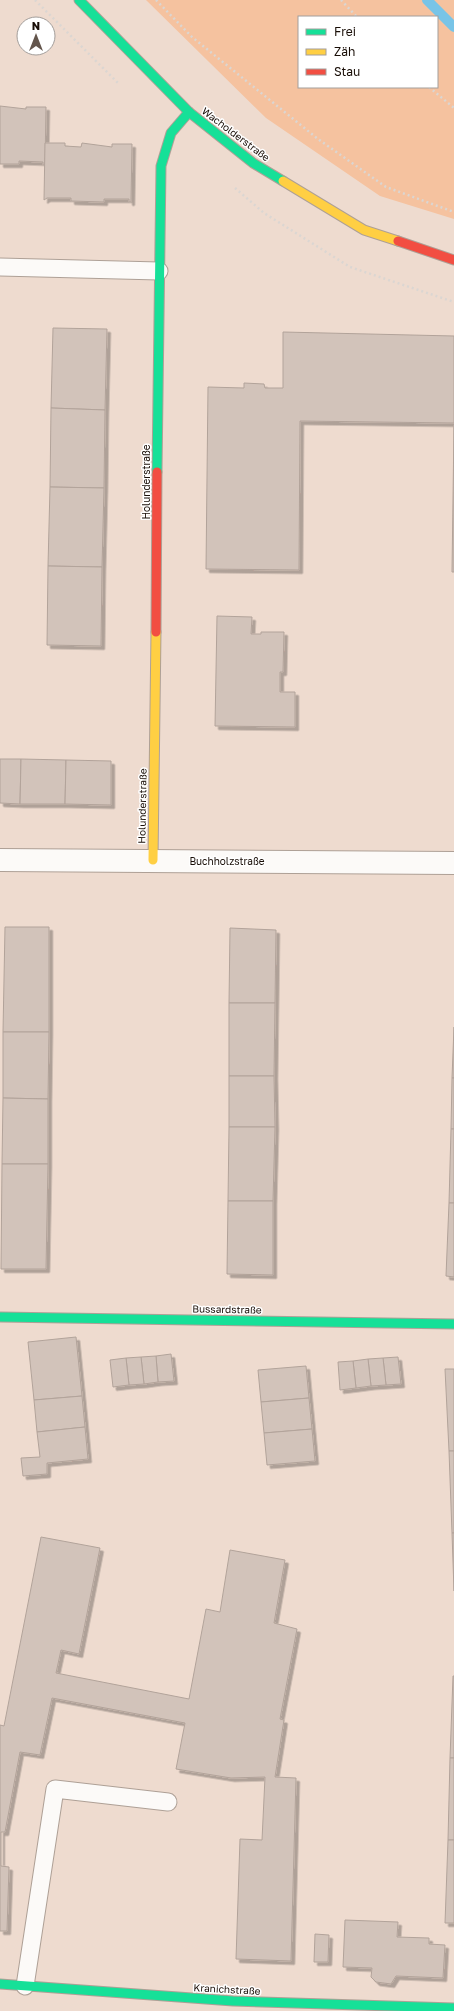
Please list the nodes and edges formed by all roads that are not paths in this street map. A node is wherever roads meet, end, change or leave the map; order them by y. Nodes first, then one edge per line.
1 (79, 0) edge
2 (189, 112) junction
3 (454, 260) edge
4 (0, 267) edge
5 (159, 271) junction
6 (0, 860) edge
7 (152, 860) junction
8 (454, 863) edge
9 (0, 1317) edge
10 (454, 1324) edge
11 (168, 1802) dead end
12 (0, 1984) edge
13 (25, 1986) junction
14 (454, 2008) edge

1 - 2 street, Wacholderstraße
2 - 3 street, Wacholderstraße
2 - 5 street, Holunderstraße
4 - 5 lane
5 - 7 street, Holunderstraße
6 - 7 street, Buchholzstraße
7 - 8 street, Buchholzstraße
9 - 10 street, Bussardstraße
11 - 13 lane
12 - 13 street, Kranichstraße
13 - 14 street, Kranichstraße

